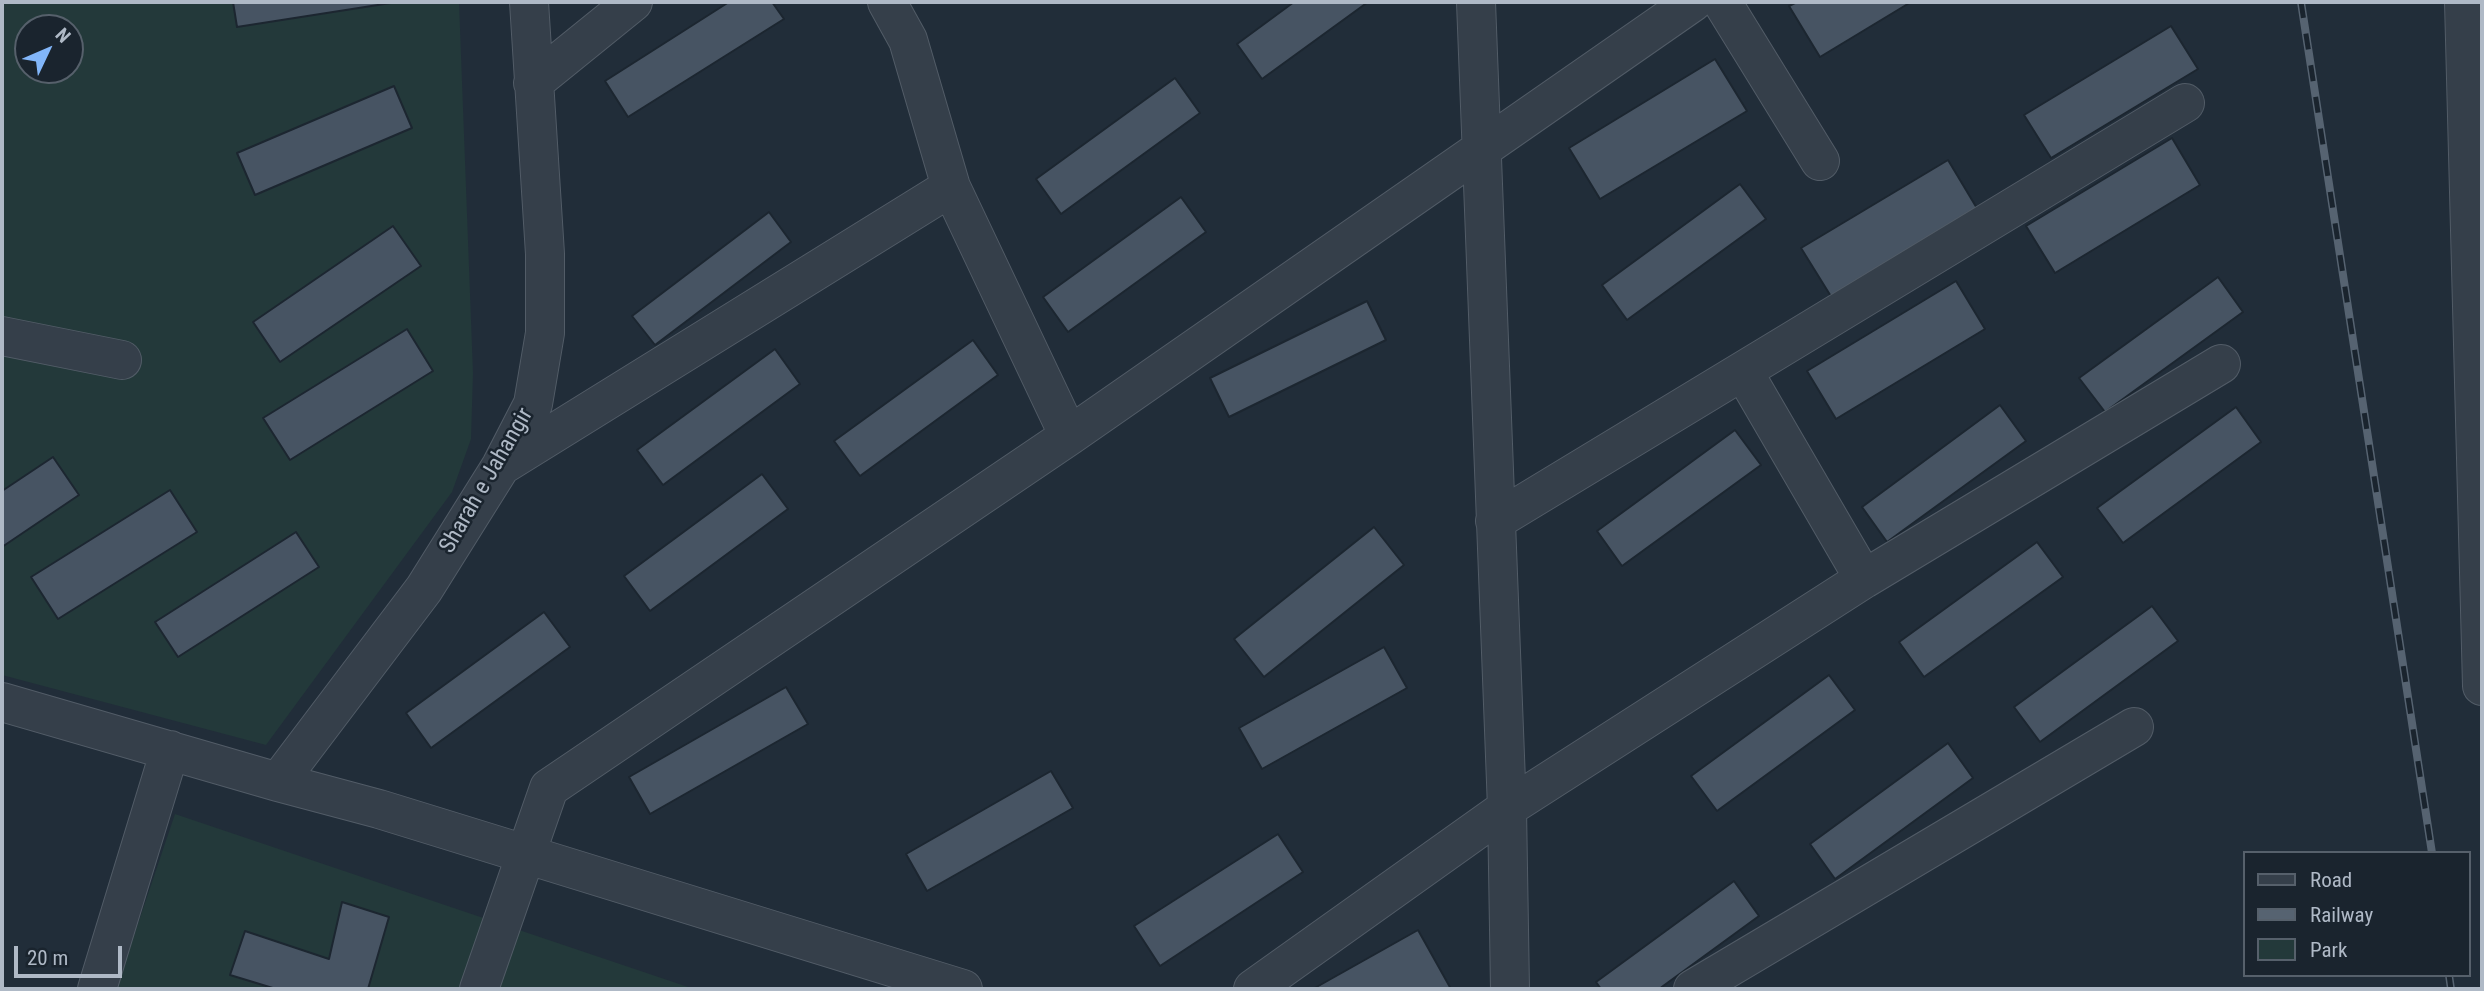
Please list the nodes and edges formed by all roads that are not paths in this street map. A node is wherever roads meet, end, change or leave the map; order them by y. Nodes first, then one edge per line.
1 (529, 2) edge
2 (633, 2) edge
3 (887, 2) edge
4 (1476, 2) edge
5 (1693, 2) edge
6 (1722, 2) edge
7 (2464, 2) edge
8 (533, 83) junction
9 (2185, 103) dead end
10 (2474, 127) edge
11 (1481, 147) junction
12 (1820, 161) dead end
13 (951, 187) junction
14 (2, 336) edge
15 (122, 360) dead end
16 (2221, 364) dead end
17 (1742, 371) junction
18 (1069, 436) junction
19 (501, 466) junction
20 (1495, 521) junction
21 (1864, 579) junction
22 (2481, 595) edge
23 (2482, 686) edge
24 (2, 702) edge
25 (2134, 727) dead end
26 (170, 750) junction
27 (278, 782) junction
28 (1507, 808) junction
29 (526, 853) junction
30 (945, 986) edge
31 (97, 989) edge
32 (479, 989) edge
33 (1253, 989) edge
34 (1510, 989) edge
35 (1693, 989) edge

1 - 8 street, Sharah e Jahangir
2 - 8 street
3 - 13 street
4 - 11 street
5 - 11 street
6 - 12 street
7 - 10 street
8 - 19 street, Sharah e Jahangir
9 - 17 street
10 - 22 street
11 - 18 street
11 - 20 street
13 - 18 street
13 - 19 street
14 - 15 street
16 - 21 street
17 - 20 street
17 - 21 street
18 - 29 street
19 - 27 street, Sharah e Jahangir
20 - 28 street
21 - 28 street
22 - 23 street
24 - 26 street
25 - 35 street
26 - 27 street
26 - 31 street
27 - 29 street
28 - 33 street
28 - 34 street
29 - 30 street
29 - 32 street

